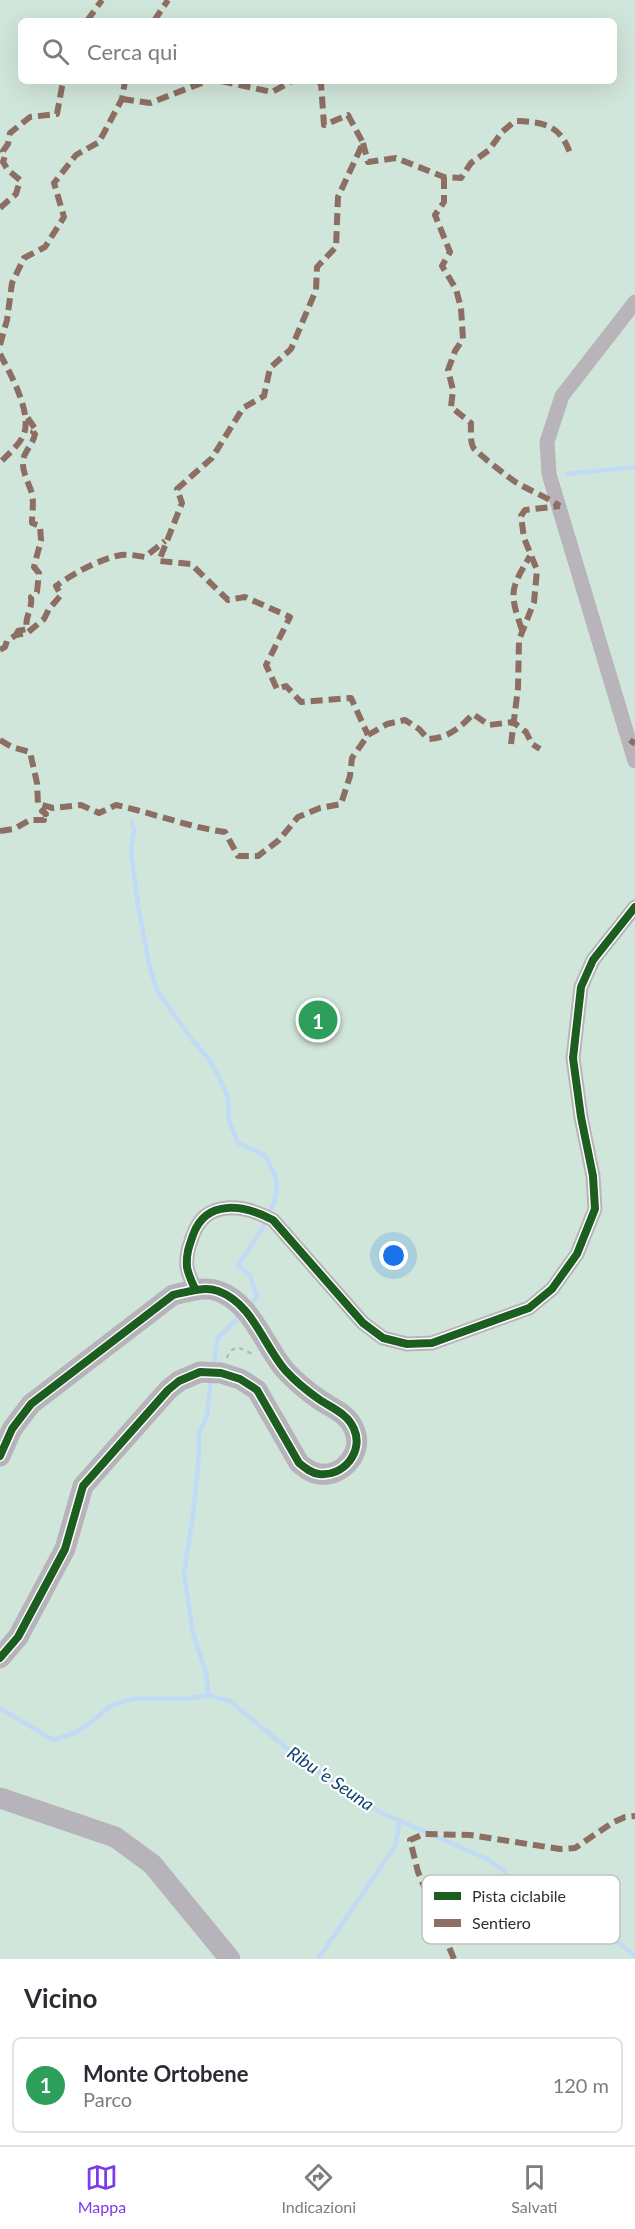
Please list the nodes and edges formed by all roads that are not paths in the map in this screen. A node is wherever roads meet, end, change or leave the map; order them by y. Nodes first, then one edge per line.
1 (635, 302) edge
2 (635, 762) edge
3 (635, 907) edge
4 (195, 1289) junction
5 (0, 1456) edge
6 (0, 1658) edge
7 (0, 1798) edge
8 (230, 1959) edge

1 - 2 street
3 - 4 street
4 - 5 street
4 - 6 street
7 - 8 street

